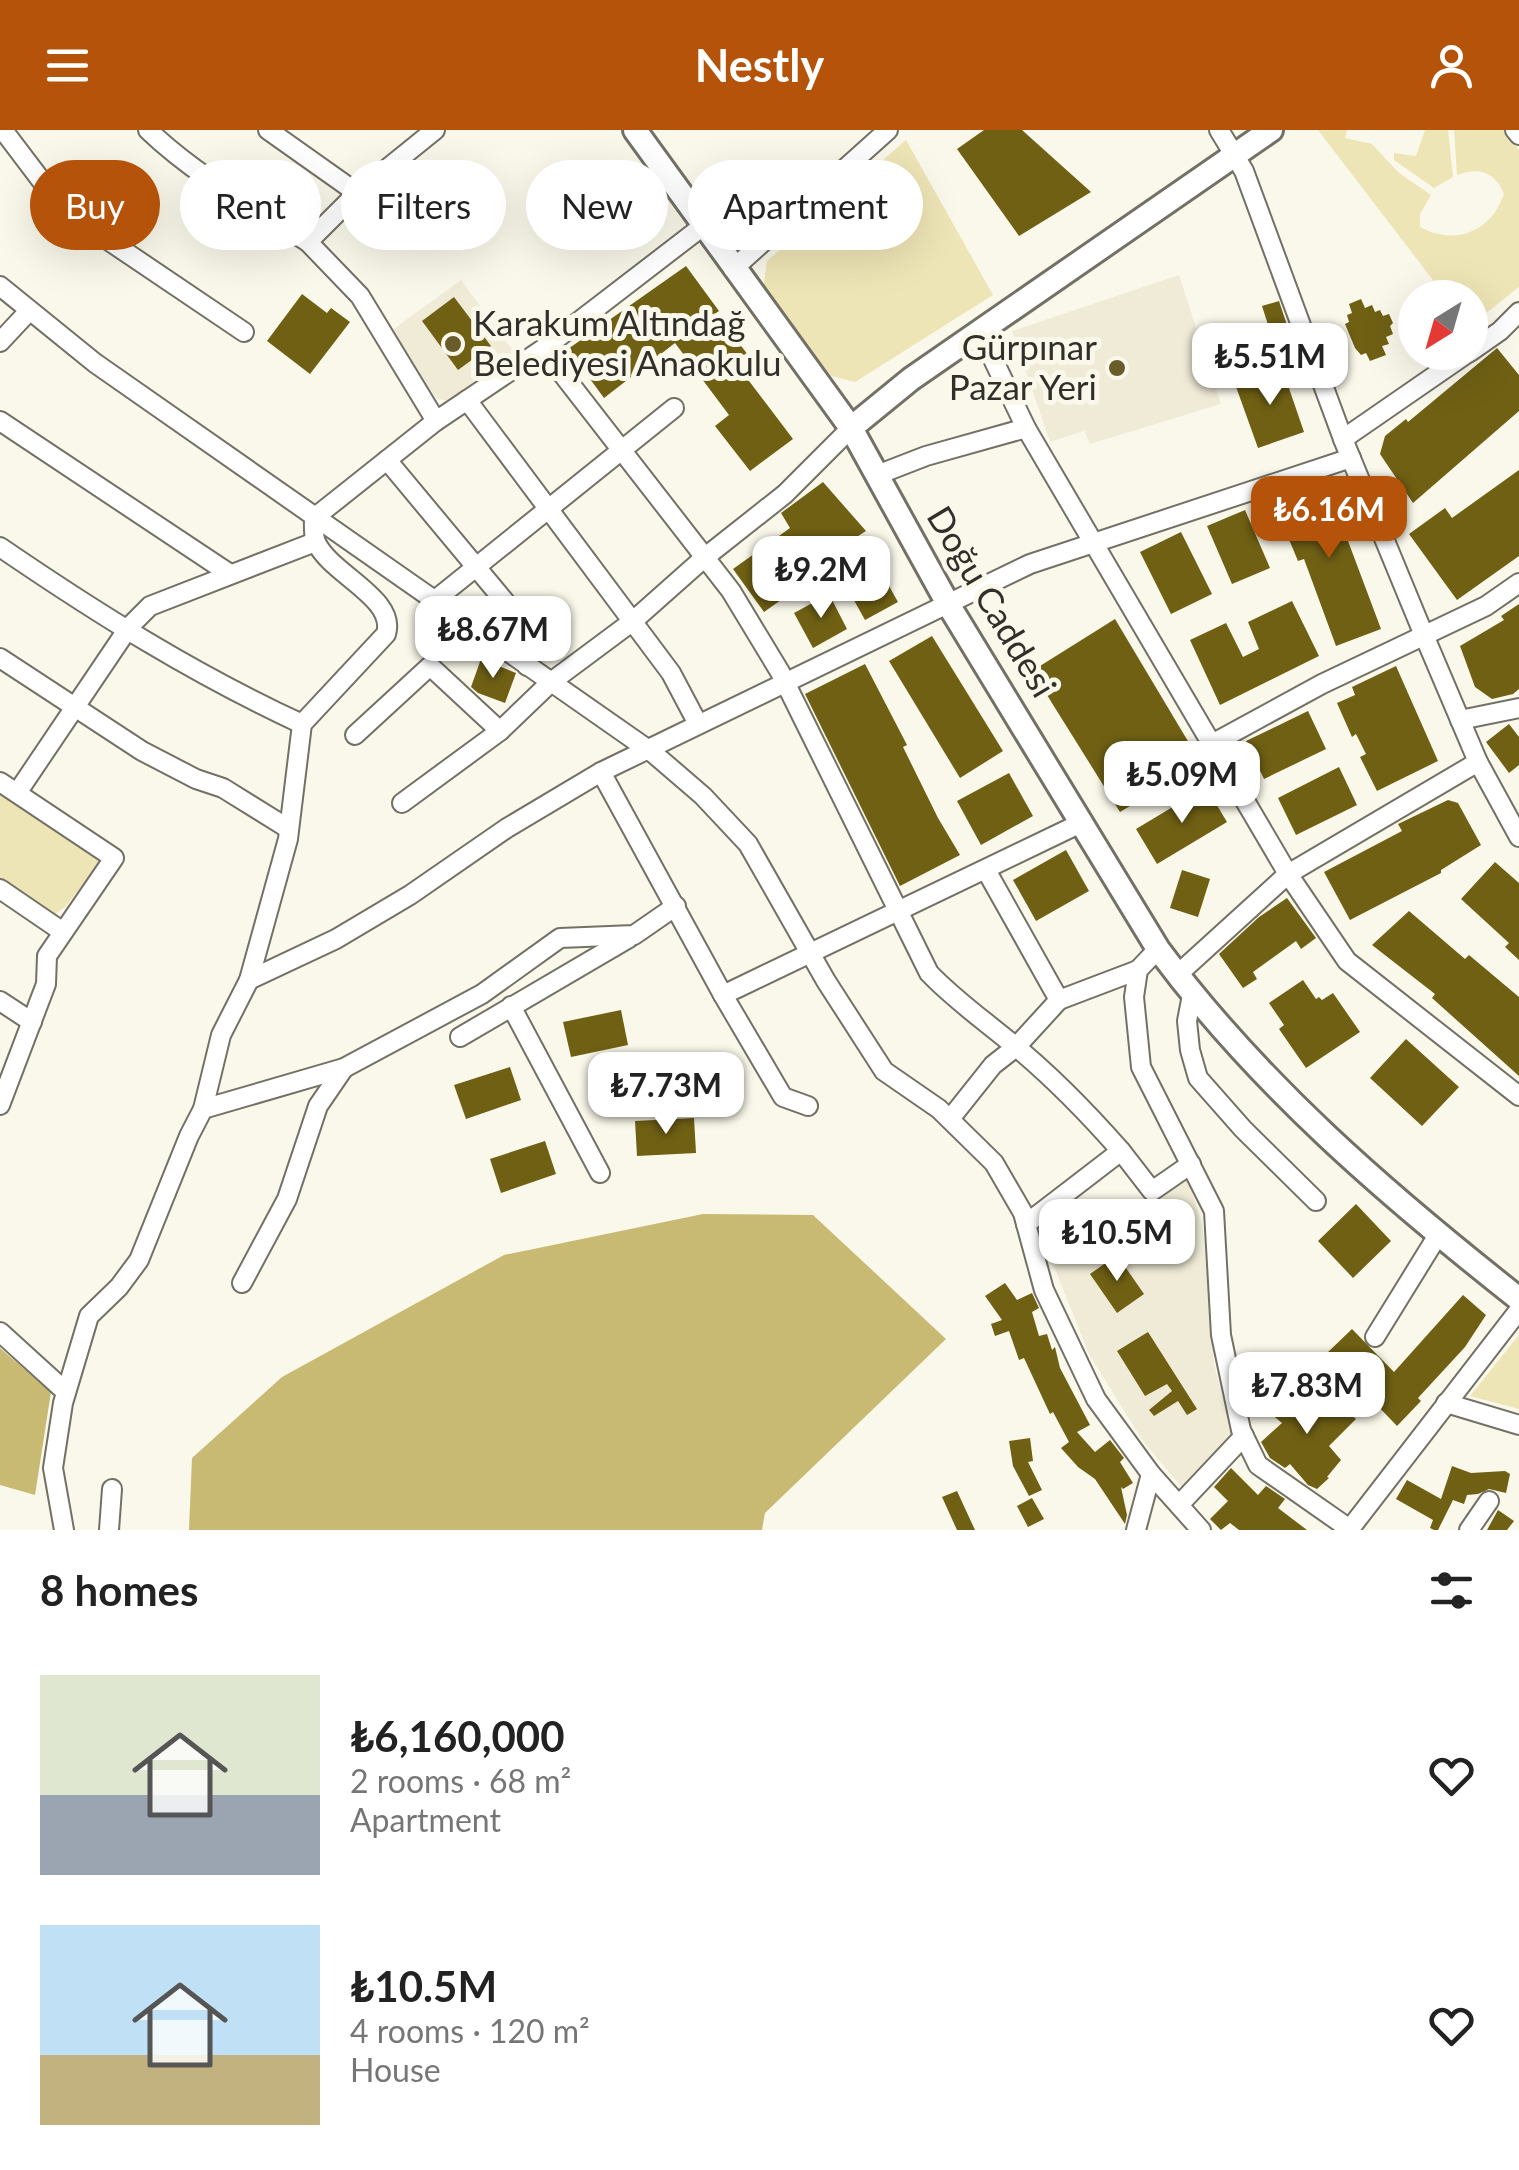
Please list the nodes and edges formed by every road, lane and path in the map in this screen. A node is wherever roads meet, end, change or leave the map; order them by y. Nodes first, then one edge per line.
1 (148, 130) edge
2 (268, 130) edge
3 (435, 130) edge
4 (635, 130) edge
5 (888, 130) edge
6 (1218, 130) edge
7 (1270, 130) edge
8 (9, 137) edge
9 (1235, 156) junction
10 (183, 160) edge
11 (398, 160) edge
12 (341, 182) edge
13 (688, 205) edge
14 (341, 210) edge
15 (321, 229) edge
16 (688, 238) edge
17 (316, 250) edge
18 (720, 250) edge
19 (733, 269) junction
20 (0, 286) edge
21 (29, 311) junction
22 (1519, 312) edge
23 (244, 332) dead end
24 (980, 332) junction
25 (1488, 339) edge
26 (0, 342) edge
27 (543, 349) junction
28 (1444, 370) edge
29 (467, 400) junction
30 (674, 408) dead end
31 (0, 421) edge
32 (436, 421) junction
33 (851, 428) junction
34 (1026, 428) junction
35 (1343, 439) junction
36 (622, 450) junction
37 (1351, 458) junction
38 (387, 460) junction
39 (877, 475) junction
40 (550, 508) junction
41 (314, 518) junction
42 (1094, 540) junction
43 (316, 542) junction
44 (0, 547) edge
45 (704, 558) junction
46 (475, 568) junction
47 (230, 574) junction
48 (1519, 583) edge
49 (435, 600) junction
50 (948, 604) junction
51 (632, 621) junction
52 (127, 630) junction
53 (1424, 636) junction
54 (0, 658) edge
55 (527, 666) junction
56 (551, 682) junction
57 (785, 682) junction
58 (76, 706) junction
59 (1519, 708) edge
60 (1460, 720) junction
61 (302, 724) junction
62 (698, 724) junction
63 (500, 732) junction
64 (355, 735) dead end
65 (1212, 744) junction
66 (646, 749) junction
67 (1478, 762) junction
68 (601, 772) junction
69 (0, 782) edge
70 (17, 793) junction
71 (402, 803) dead end
72 (1082, 822) junction
73 (289, 829) junction
74 (1519, 836) edge
75 (986, 870) junction
76 (1288, 874) junction
77 (0, 889) edge
78 (676, 906) junction
79 (900, 910) junction
80 (63, 932) junction
81 (634, 935) junction
82 (1158, 949) junction
83 (809, 951) junction
84 (1138, 970) junction
85 (1177, 975) junction
86 (249, 980) junction
87 (723, 995) junction
88 (1192, 995) junction
89 (1059, 1000) junction
90 (0, 1001) edge
91 (510, 1006) junction
92 (32, 1022) junction
93 (460, 1036) dead end
94 (1016, 1047) junction
95 (344, 1068) junction
96 (1519, 1096) edge
97 (0, 1105) edge
98 (808, 1106) dead end
99 (203, 1109) junction
100 (950, 1120) junction
101 (1121, 1151) junction
102 (1191, 1164) junction
103 (600, 1174) dead end
104 (1316, 1201) dead end
105 (1026, 1224) junction
106 (1438, 1235) junction
107 (242, 1283) dead end
108 (1519, 1299) edge
109 (1519, 1310) edge
110 (0, 1332) edge
111 (1376, 1337) dead end
112 (66, 1392) junction
113 (1446, 1404) junction
114 (1519, 1425) edge
115 (1244, 1436) junction
116 (1151, 1474) junction
117 (112, 1489) dead end
118 (1489, 1501) dead end
119 (1178, 1505) junction
120 (64, 1530) edge
121 (109, 1530) edge
122 (1136, 1530) edge
123 (1201, 1530) edge
124 (1350, 1530) edge
125 (1469, 1530) edge

1 - 10 street
2 - 12 street
3 - 11 street
4 - 13 street, Doğu Caddesi
5 - 19 street
6 - 9 street
7 - 9 street
8 - 23 street
9 - 24 street
9 - 35 street
14 - 15 street
16 - 27 street
17 - 32 street
18 - 19 street, Doğu Caddesi
19 - 33 street, Doğu Caddesi
20 - 21 street
21 - 26 street
21 - 41 street
22 - 25 street
24 - 33 street
24 - 34 street
27 - 29 street
27 - 36 street
28 - 35 street
29 - 32 street
29 - 40 street
30 - 36 street
31 - 47 street
32 - 38 street
33 - 39 street, Doğu Caddesi
33 - 45 street
34 - 39 street
34 - 42 street
35 - 37 street
36 - 40 street
36 - 45 street
37 - 42 street
37 - 53 street
38 - 41 street
38 - 46 street
39 - 50 street, Doğu Caddesi
40 - 46 street
40 - 51 street
41 - 43 street
41 - 49 street
42 - 50 street
42 - 65 street
43 - 47 street
43 - 61 street
44 - 52 street
45 - 51 street
45 - 57 street
46 - 49 street
46 - 55 street
47 - 52 street
48 - 53 street
49 - 55 street
50 - 57 street
50 - 72 street, Doğu Caddesi
51 - 56 street
51 - 62 street
52 - 58 street
52 - 61 street
53 - 60 street
53 - 65 street
54 - 58 street
55 - 56 street
56 - 63 street
56 - 66 street
57 - 62 street
57 - 79 street
58 - 70 street
58 - 73 street
59 - 60 street
60 - 67 street
61 - 73 street
62 - 66 street
63 - 64 street
63 - 71 street
65 - 76 street
66 - 68 street
66 - 83 street
67 - 74 street
67 - 76 street
68 - 78 street
68 - 86 street
69 - 70 street
70 - 80 street
72 - 75 street
72 - 82 street, Doğu Caddesi
73 - 86 street
75 - 79 street
75 - 89 street
76 - 85 street
76 - 96 street
77 - 80 street
78 - 81 street
78 - 87 street
79 - 83 street
79 - 94 street
80 - 92 street
81 - 91 street
81 - 95 street
82 - 84 street
82 - 85 street, Doğu Caddesi
83 - 87 street
83 - 100 street
84 - 89 street
84 - 102 street
85 - 88 street, Doğu Caddesi
86 - 99 street
87 - 98 street
88 - 104 street
88 - 106 street, Doğu Caddesi
89 - 94 street
90 - 92 street
91 - 93 street
91 - 103 street
92 - 97 street
94 - 100 street
94 - 101 street
95 - 99 street
95 - 107 street
99 - 112 street
100 - 105 street
101 - 102 street
101 - 105 street
102 - 115 street
105 - 116 street
106 - 108 street, Doğu Caddesi
106 - 111 street
109 - 113 street
110 - 112 street
112 - 120 street
113 - 114 street
113 - 124 street
115 - 119 street
115 - 124 street
116 - 119 street
116 - 122 street
117 - 121 street
118 - 125 street
119 - 123 street

